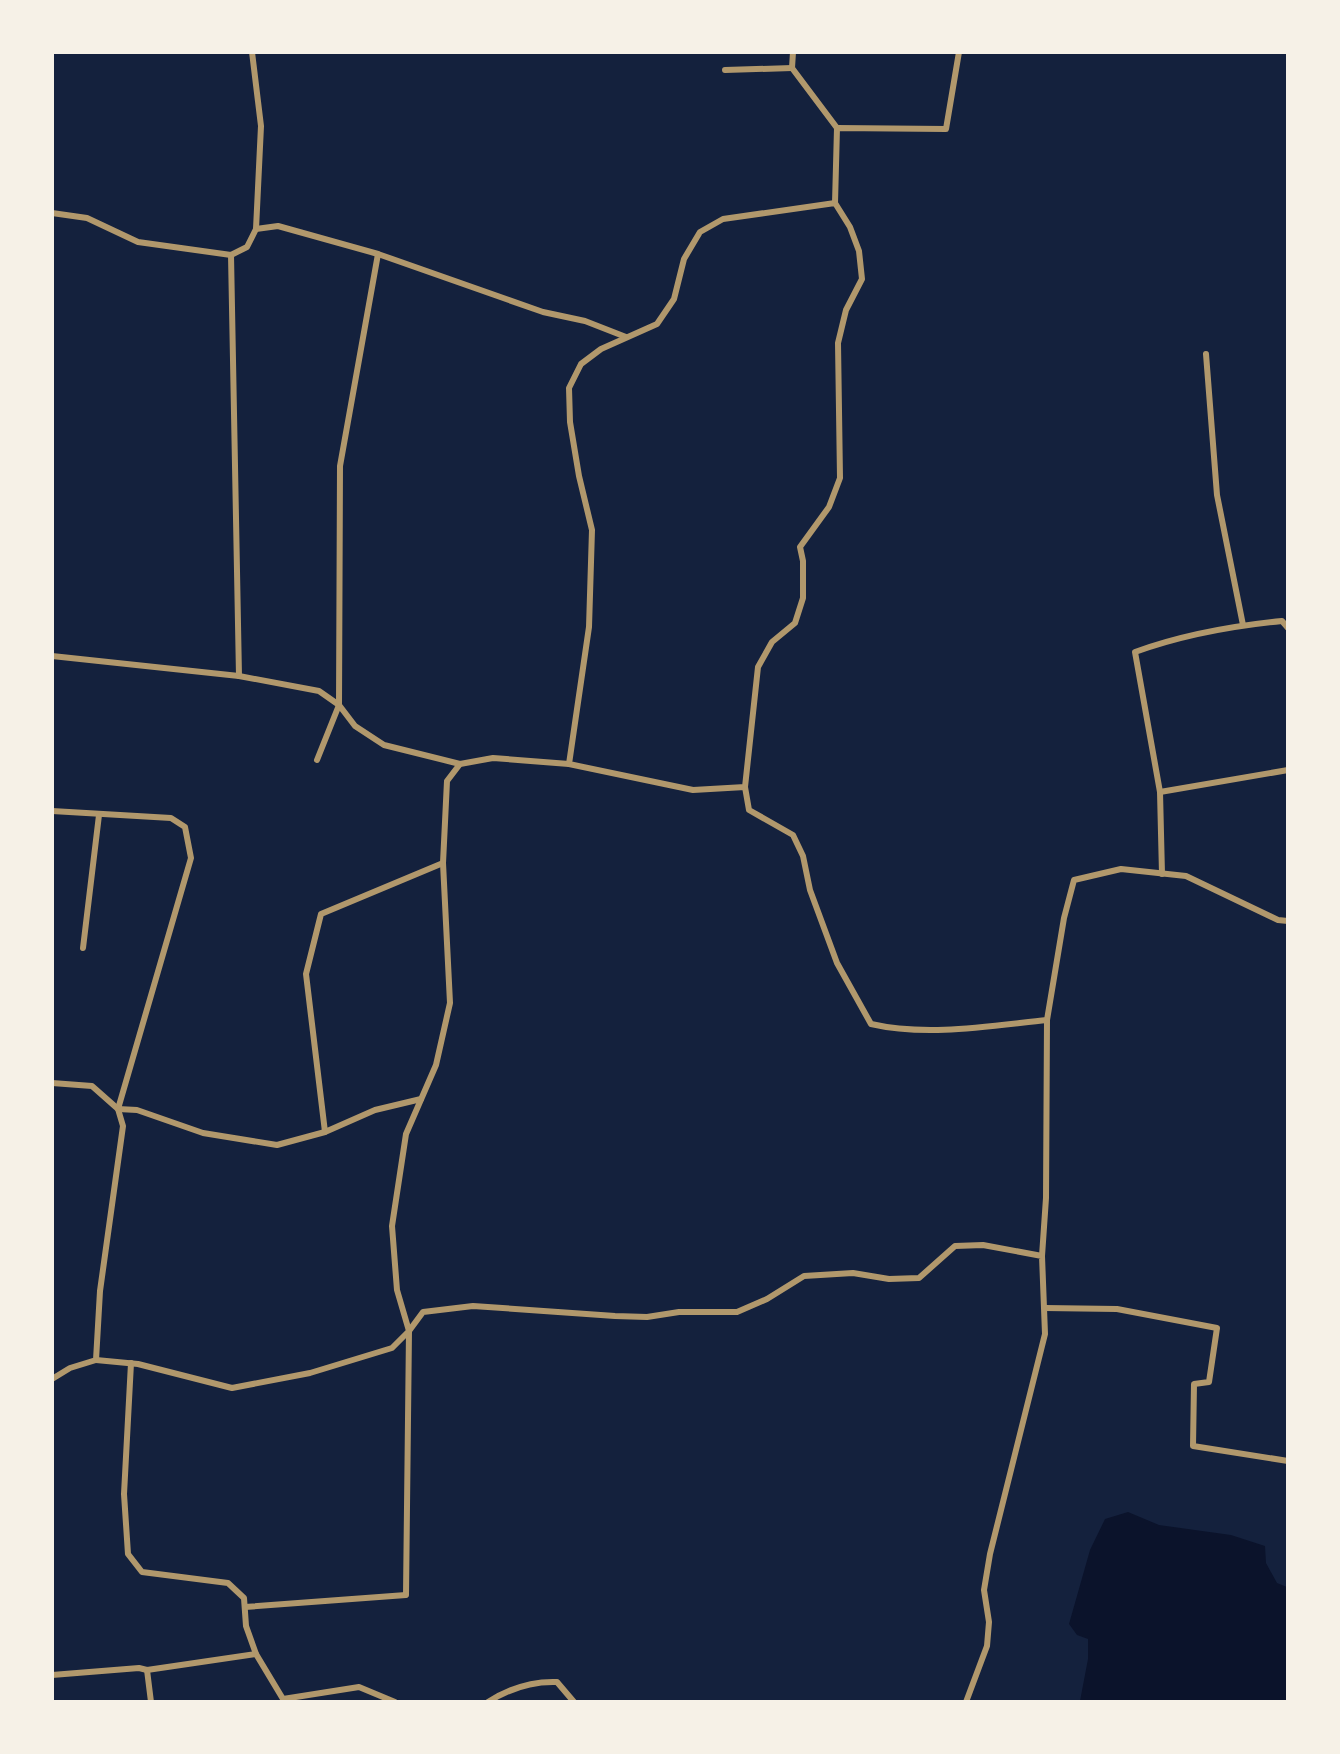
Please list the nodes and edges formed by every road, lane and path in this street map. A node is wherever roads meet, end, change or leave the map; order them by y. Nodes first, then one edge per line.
1 (252, 52) edge
2 (793, 52) edge
3 (959, 52) edge
4 (792, 68) junction
5 (724, 70) dead end
6 (837, 128) junction
7 (835, 203) junction
8 (52, 213) edge
9 (256, 229) junction
10 (378, 254) junction
11 (231, 255) junction
12 (626, 337) junction
13 (1206, 354) dead end
14 (1243, 625) junction
15 (1287, 628) edge
16 (52, 656) edge
17 (240, 676) junction
18 (339, 705) junction
19 (317, 760) dead end
20 (460, 764) junction
21 (569, 764) junction
22 (1287, 770) edge
23 (745, 787) junction
24 (1160, 792) junction
25 (52, 811) edge
26 (99, 815) junction
27 (443, 863) junction
28 (1162, 874) junction
29 (1287, 921) edge
30 (83, 948) dead end
31 (1047, 1020) junction
32 (52, 1083) edge
33 (421, 1099) junction
34 (118, 1109) junction
35 (325, 1131) junction
36 (1042, 1256) junction
37 (1045, 1308) junction
38 (410, 1331) junction
39 (96, 1360) junction
40 (131, 1363) junction
41 (52, 1379) edge
42 (1287, 1461) edge
43 (244, 1607) junction
44 (256, 1654) junction
45 (147, 1670) junction
46 (52, 1675) edge
47 (283, 1700) edge
48 (151, 1701) edge
49 (395, 1701) edge
50 (488, 1701) edge
51 (574, 1701) edge
52 (966, 1701) edge

1 - 9 street
2 - 4 street
3 - 6 street
4 - 5 street
4 - 6 street
6 - 7 street
7 - 12 street
7 - 23 street
8 - 11 street
9 - 10 street
9 - 11 street
10 - 12 street
10 - 18 street
11 - 17 street
12 - 21 street
13 - 14 street
14 - 15 street
14 - 24 street
16 - 17 street
17 - 18 street
18 - 19 street
18 - 20 street
20 - 21 street
20 - 27 street
21 - 23 street
22 - 24 street
23 - 31 street
24 - 28 street
25 - 26 street
26 - 30 street
26 - 34 street
27 - 33 street
27 - 35 street
28 - 29 street
28 - 31 street
31 - 36 street
32 - 34 street
33 - 35 street
33 - 38 street
34 - 35 street
34 - 39 street
36 - 37 street
36 - 38 street
37 - 42 street
37 - 52 street
38 - 40 street
38 - 43 street
39 - 40 street
39 - 41 street
40 - 43 street
43 - 44 street
44 - 45 street
44 - 47 street
45 - 46 street
45 - 48 street
47 - 49 street
50 - 51 street

